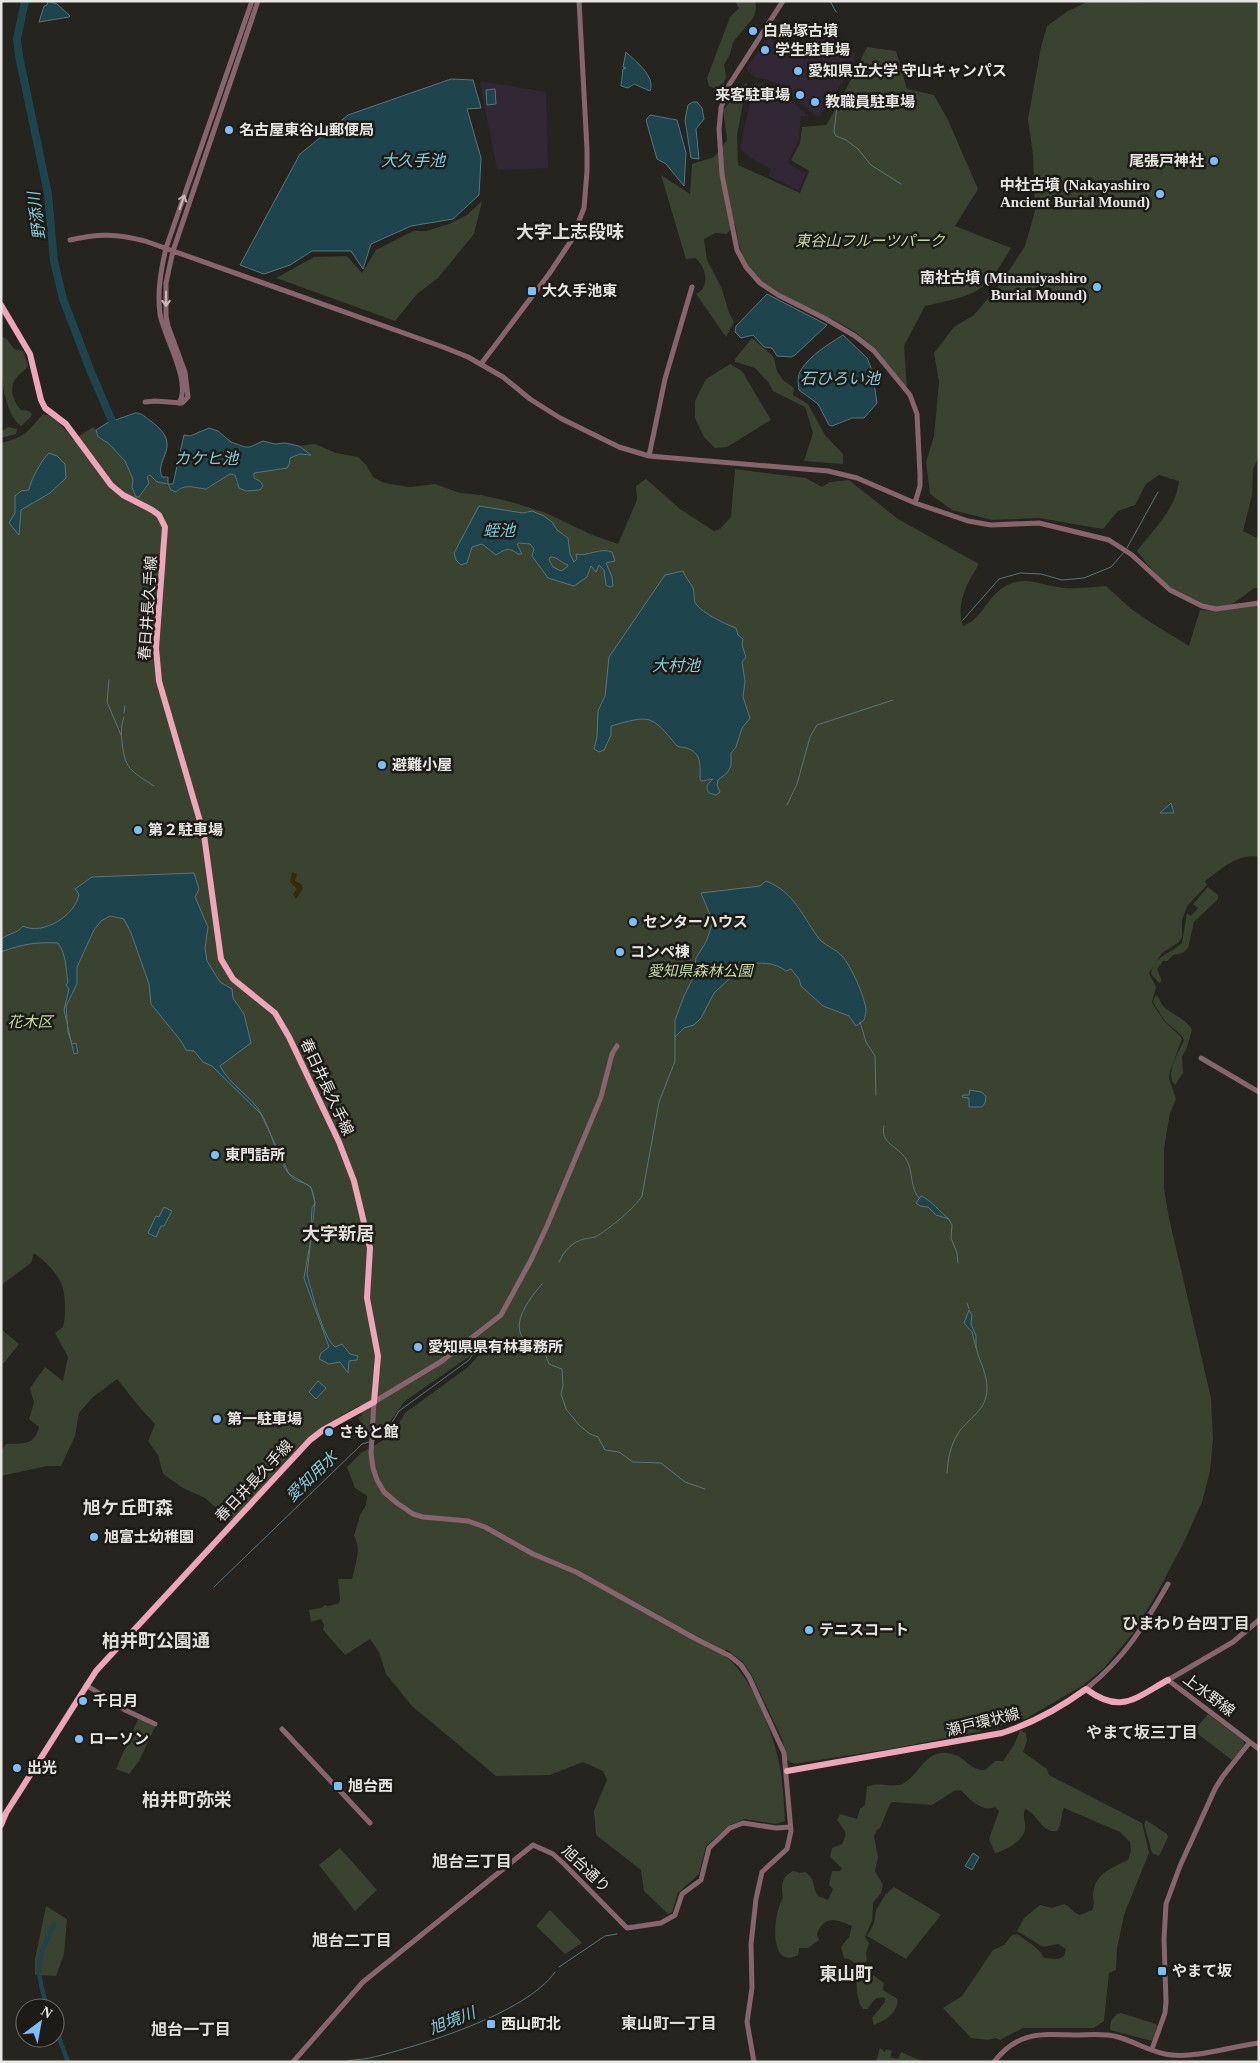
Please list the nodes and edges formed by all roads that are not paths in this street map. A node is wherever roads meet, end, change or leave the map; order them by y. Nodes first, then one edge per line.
1 (252, 1) edge
2 (258, 1) edge
3 (579, 1) edge
4 (783, 1) edge
5 (70, 240) dead end
6 (166, 248) junction
7 (173, 250) junction
8 (692, 288) dead end
9 (1, 305) edge
10 (481, 364) junction
11 (145, 402) dead end
12 (179, 403) junction
13 (649, 456) junction
14 (914, 503) junction
15 (1259, 603) edge
16 (617, 1046) dead end
17 (1201, 1058) dead end
18 (1259, 1092) edge
19 (374, 1402) junction
20 (1168, 1584) dead end
21 (1259, 1620) edge
22 (1168, 1680) junction
23 (86, 1685) junction
24 (1086, 1689) junction
25 (155, 1724) dead end
26 (282, 1728) dead end
27 (1250, 1742) junction
28 (1259, 1749) edge
29 (787, 1771) junction
30 (370, 1823) dead end
31 (1, 1825) edge
32 (790, 1827) junction
33 (1259, 2043) edge
34 (1152, 2049) junction
35 (293, 2062) edge
36 (754, 2062) edge
37 (994, 2062) edge

6 -> 1 street
2 - 7 street
3 - 10 street
4 - 14 street
5 - 6 street
6 - 7 street
6 - 12 street
7 - 10 street
7 -> 12 street
8 - 13 street
9 - 19 main road, 春日井長久手線
10 - 13 street
11 - 12 street
13 - 14 street
14 - 15 street
16 - 19 street
17 - 18 street
19 - 23 main road, 春日井長久手線
19 - 29 street
20 - 24 street
21 - 22 street
22 - 24 main road
22 - 27 street, 上水野線
23 - 25 street
23 - 31 main road, 春日井長久手線
24 - 29 main road, 瀬戸環状線
26 - 30 street
27 - 28 street, 上水野線
27 - 34 street
29 - 32 street
32 - 35 street, 旭台通り
32 - 36 street
33 - 34 street
34 - 37 street

